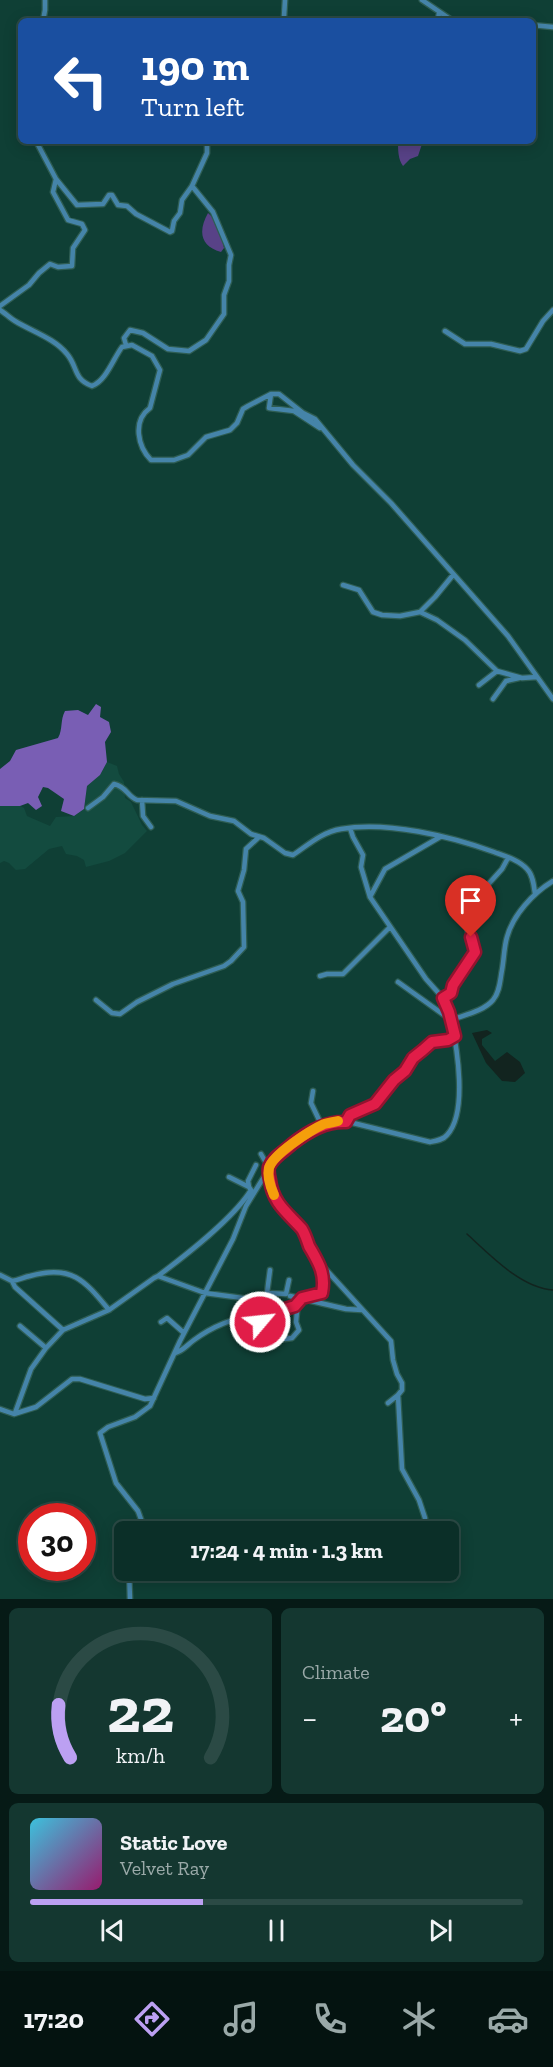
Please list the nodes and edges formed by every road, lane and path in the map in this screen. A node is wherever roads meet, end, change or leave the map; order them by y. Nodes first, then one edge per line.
1 (45, 0) edge
2 (285, 0) edge
3 (422, 0) edge
4 (439, 12) junction
5 (44, 18) edge
6 (283, 18) edge
7 (438, 18) edge
8 (448, 18) edge
9 (536, 25) edge
10 (553, 27) edge
11 (38, 144) edge
12 (207, 144) edge
13 (56, 179) junction
14 (192, 186) junction
15 (0, 308) edge
16 (553, 310) edge
17 (445, 331) dead end
18 (126, 345) junction
19 (271, 394) junction
20 (326, 433) junction
21 (453, 575) junction
22 (343, 585) dead end
23 (420, 612) junction
24 (497, 671) junction
25 (537, 677) junction
26 (522, 678) junction
27 (479, 684) dead end
28 (493, 699) dead end
29 (553, 699) edge
30 (142, 800) junction
31 (88, 808) dead end
32 (152, 827) dead end
33 (350, 828) junction
34 (259, 837) junction
35 (440, 837) junction
36 (508, 858) junction
37 (553, 881) edge
38 (535, 894) junction
39 (370, 897) junction
40 (390, 927) junction
41 (320, 976) dead end
42 (398, 982) dead end
43 (443, 998) junction
44 (96, 1000) dead end
45 (451, 1020) junction
46 (455, 1036) junction
47 (313, 1091) dead end
48 (346, 1122) junction
49 (322, 1126) junction
50 (261, 1154) dead end
51 (256, 1165) dead end
52 (269, 1169) junction
53 (229, 1177) dead end
54 (251, 1190) junction
55 (320, 1263) junction
56 (270, 1270) dead end
57 (0, 1275) edge
58 (158, 1276) junction
59 (289, 1280) dead end
60 (12, 1281) junction
61 (205, 1293) junction
62 (267, 1293) junction
63 (290, 1296) dead end
64 (302, 1298) junction
65 (246, 1299) junction
66 (266, 1301) junction
67 (295, 1306) junction
68 (109, 1310) junction
69 (362, 1310) junction
70 (257, 1317) junction
71 (161, 1322) dead end
72 (20, 1326) dead end
73 (258, 1327) junction
74 (63, 1329) junction
75 (278, 1329) dead end
76 (184, 1333) junction
77 (253, 1335) dead end
78 (285, 1339) dead end
79 (46, 1348) junction
80 (174, 1353) junction
81 (398, 1395) junction
82 (154, 1398) junction
83 (388, 1403) dead end
84 (0, 1408) edge
85 (14, 1414) junction
86 (424, 1518) dead end
87 (142, 1521) edge
88 (129, 1581) edge
89 (130, 1599) edge

1 - 5 street
2 - 6 street
3 - 4 street
4 - 7 street
4 - 8 street
9 - 10 street
11 - 13 street
12 - 14 street
13 - 14 street
13 - 15 street
14 - 18 street
15 - 18 street
16 - 17 street
18 - 19 street
19 - 20 street
19 - 20 street
20 - 21 street
21 - 23 street
21 - 25 street
22 - 23 street
23 - 24 street
24 - 26 street
24 - 27 street
25 - 26 street
25 - 29 street
26 - 28 street
30 - 31 street
30 - 32 street
30 - 34 street
33 - 34 street
33 - 35 street
33 - 39 street
34 - 44 street
35 - 36 street
35 - 39 street
36 - 38 street
36 - 43 street
37 - 38 street
38 - 45 street
39 - 40 street
40 - 41 street
40 - 43 street
42 - 45 street
43 - 45 street
45 - 46 street
46 - 48 street
46 - 48 street
47 - 49 street
48 - 49 street
49 - 52 street
50 - 52 street
51 - 54 street
52 - 54 street
52 - 55 street
53 - 54 street
54 - 58 street
54 - 61 street
55 - 64 street
55 - 69 street
56 - 62 street
57 - 60 street
58 - 61 street
58 - 68 street
59 - 62 street
60 - 68 street
60 - 74 street
61 - 65 street
61 - 76 street
62 - 66 street
63 - 64 street
64 - 67 street
64 - 69 street
65 - 66 street
65 - 70 street
66 - 70 street
67 - 70 street
67 - 78 street
68 - 74 street
69 - 81 street
70 - 73 street
70 - 80 street
71 - 76 street
72 - 79 street
73 - 75 street
73 - 77 street
74 - 79 street
76 - 80 street
79 - 85 street
80 - 82 street
81 - 83 street
81 - 86 street
82 - 85 street
82 - 87 street
84 - 85 street
88 - 89 street

